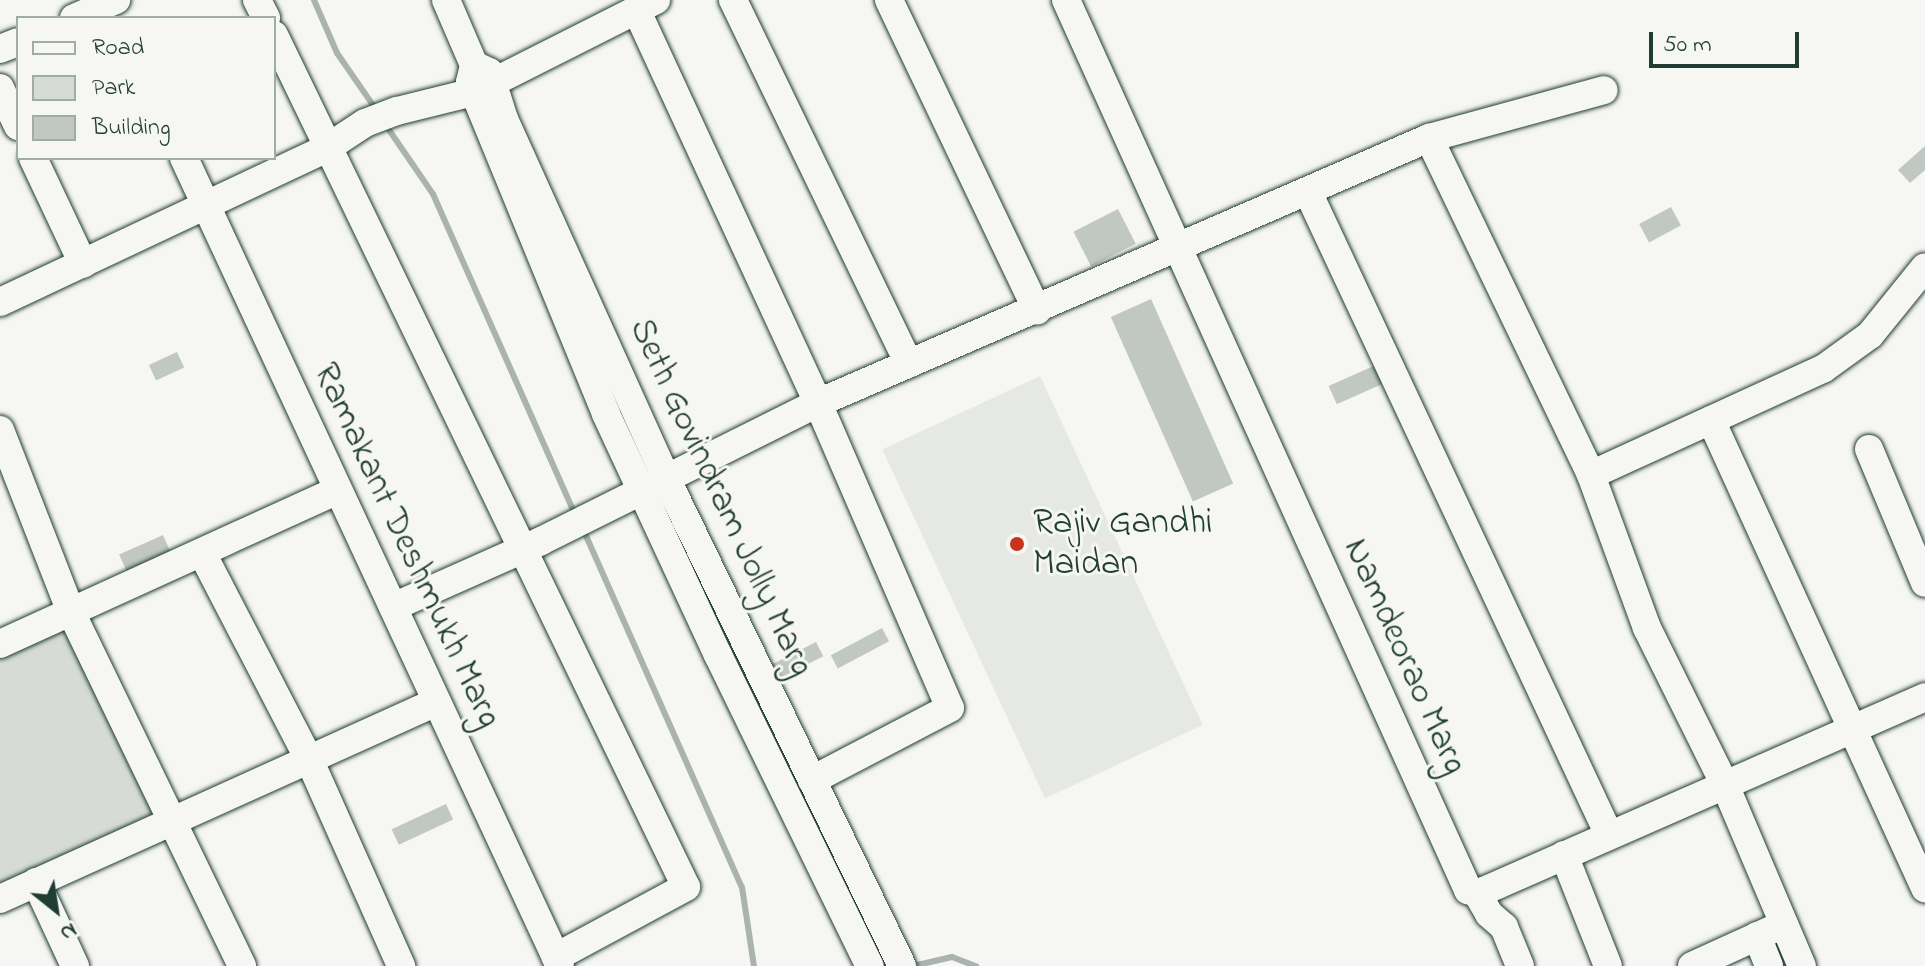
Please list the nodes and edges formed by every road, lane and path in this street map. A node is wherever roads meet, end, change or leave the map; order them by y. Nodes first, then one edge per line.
1 (446, 0) edge
2 (733, 0) edge
3 (889, 0) edge
4 (1066, 0) edge
5 (646, 5) edge
6 (113, 7) edge
7 (81, 16) edge
8 (276, 39) edge
9 (480, 80) junction
10 (0, 88) edge
11 (1604, 90) dead end
12 (16, 122) edge
13 (1429, 138) junction
14 (327, 148) junction
15 (34, 160) edge
16 (185, 160) edge
17 (1308, 192) junction
18 (208, 207) junction
19 (1180, 249) junction
20 (83, 264) junction
21 (1925, 267) edge
22 (0, 302) edge
23 (1037, 310) junction
24 (909, 364) junction
25 (818, 403) junction
26 (1711, 420) junction
27 (0, 430) edge
28 (1869, 449) dead end
29 (1591, 475) junction
30 (654, 486) junction
31 (338, 490) junction
32 (533, 544) junction
33 (202, 553) junction
34 (1925, 583) edge
35 (393, 607) junction
36 (71, 612) junction
37 (0, 644) edge
38 (1925, 697) edge
39 (437, 702) junction
40 (1852, 730) junction
41 (309, 759) junction
42 (812, 780) junction
43 (1725, 785) junction
44 (174, 820) junction
45 (1609, 835) junction
46 (1564, 855) junction
47 (36, 882) junction
48 (1925, 888) edge
49 (1477, 893) junction
50 (0, 899) edge
51 (1784, 924) junction
52 (885, 931) junction
53 (1757, 936) junction
54 (863, 951) edge
55 (558, 962) edge
56 (75, 966) edge
57 (242, 966) edge
58 (401, 966) edge
59 (902, 966) edge
60 (1520, 966) edge
61 (1608, 966) edge
62 (1692, 966) edge
63 (1769, 966) edge
64 (1802, 966) edge

1 - 9 street, Seth Govindram Jolly Marg
2 - 24 street
3 - 23 street
4 - 19 street, Namdeorao Marg
5 - 9 street
5 - 25 street
6 - 7 street
8 - 14 street
9 - 14 street
9 - 30 street, Seth Govindram Jolly Marg
10 - 12 street
11 - 13 street
13 - 17 street
13 - 29 street
14 - 18 street
14 - 32 street
15 - 20 street
16 - 18 street, Ramakant Deshmukh Marg
17 - 19 street
17 - 45 street
18 - 20 street
18 - 31 street, Ramakant Deshmukh Marg
19 - 23 street
19 - 49 street, Namdeorao Marg
20 - 22 street
21 - 26 street
23 - 24 street
24 - 25 street
25 - 30 street
25 - 42 street
26 - 29 street
26 - 40 street
27 - 36 street
28 - 34 street
29 - 43 street
30 - 32 street
30 - 42 street, Seth Govindram Jolly Marg
30 - 54 street
31 - 33 street
31 - 35 street, Ramakant Deshmukh Marg
32 - 35 street
32 - 55 street
33 - 36 street
33 - 41 street
35 - 39 street, Ramakant Deshmukh Marg
36 - 37 street
36 - 44 street
38 - 40 street
39 - 41 street
39 - 55 street, Ramakant Deshmukh Marg
40 - 43 street
40 - 48 street
41 - 44 street
41 - 58 street
42 - 52 street, Seth Govindram Jolly Marg
43 - 45 street
43 - 51 street
44 - 47 street
44 - 57 street
45 - 46 street
46 - 49 street
46 - 61 street
47 - 50 street
47 - 56 street
49 - 60 street, Namdeorao Marg
51 - 53 street
51 - 64 street
52 - 54 street
52 - 59 street, Seth Govindram Jolly Marg
53 - 62 street
53 - 63 street

